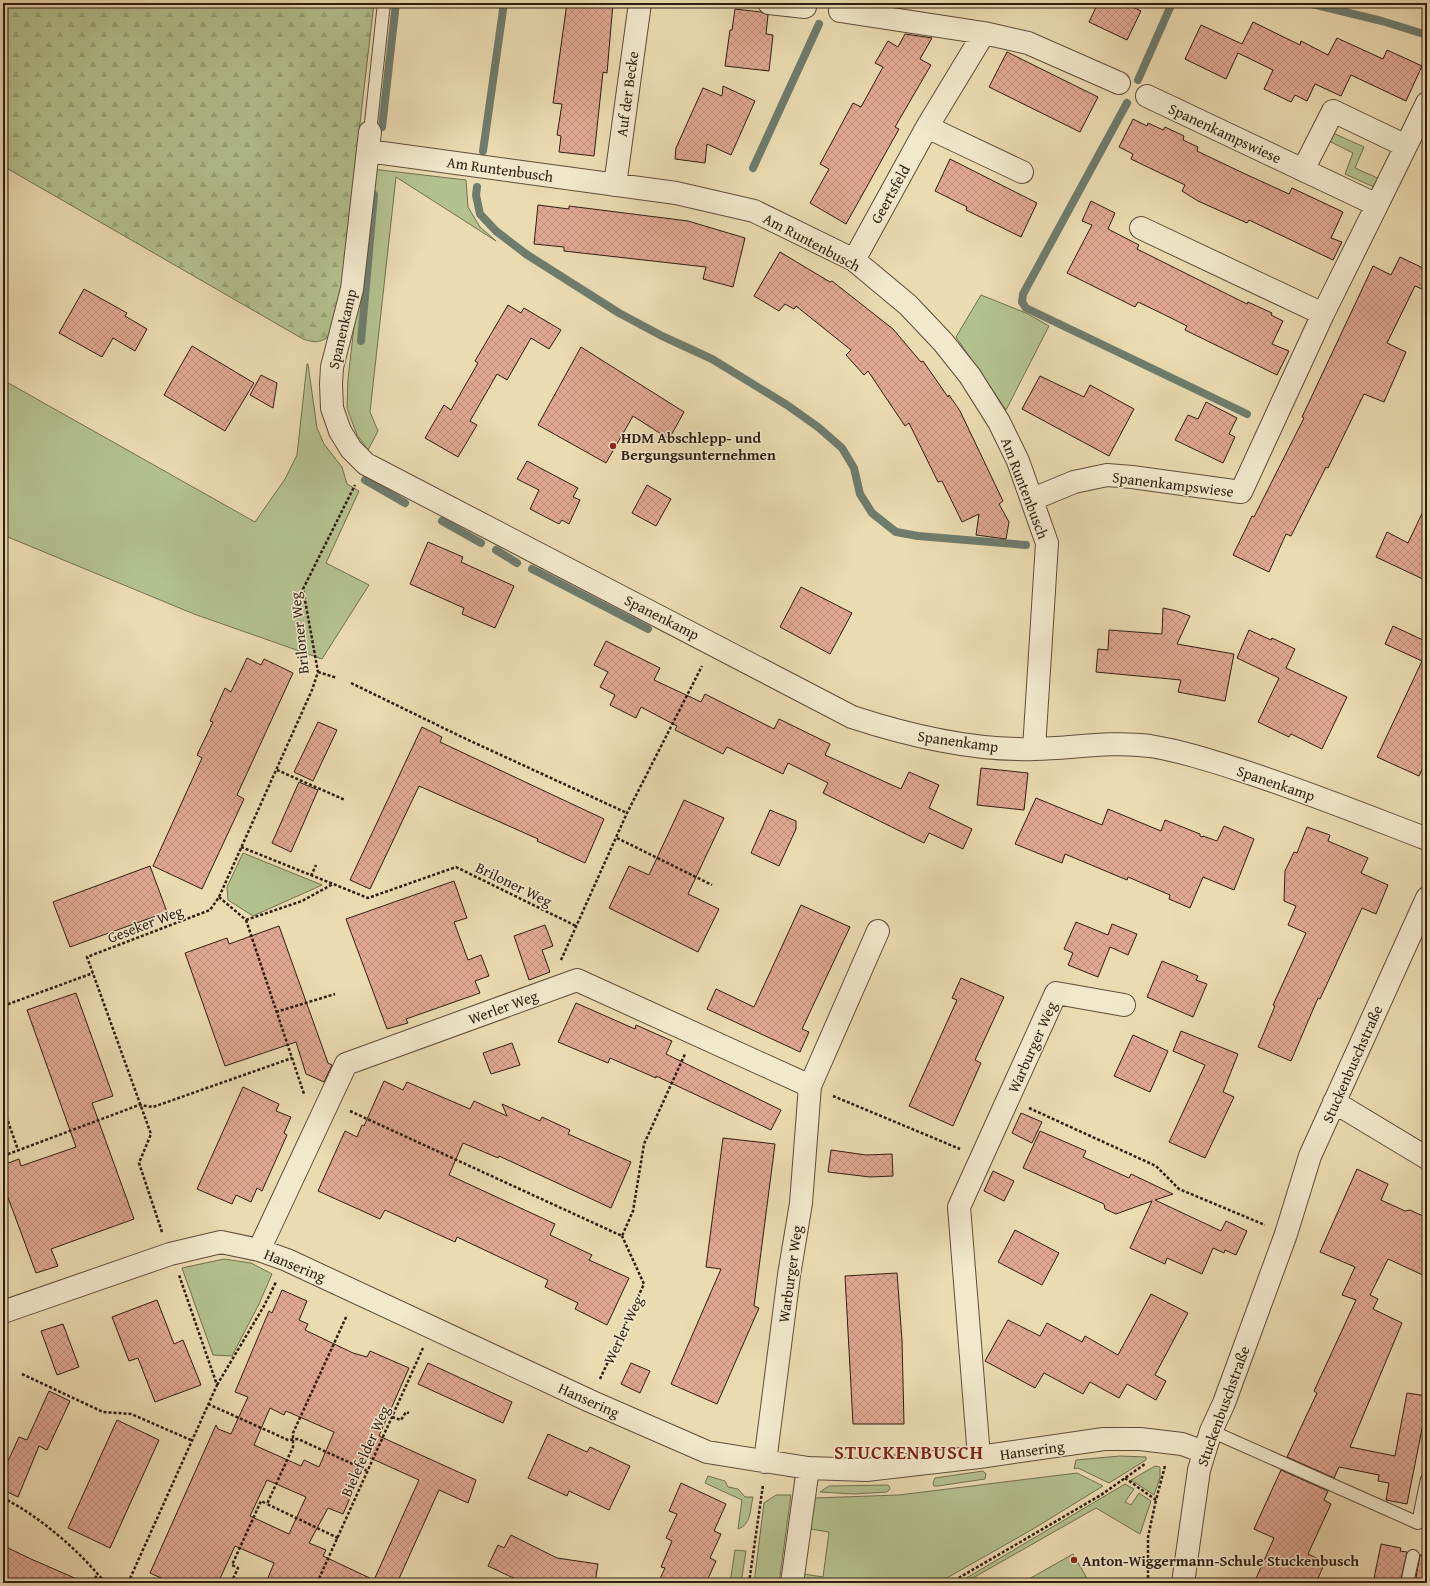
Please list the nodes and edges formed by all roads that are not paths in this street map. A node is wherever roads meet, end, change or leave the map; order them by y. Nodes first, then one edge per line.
1 (384, 3) edge
2 (640, 3) edge
3 (769, 3) edge
4 (804, 7) dead end
5 (840, 11) dead end
6 (984, 33) junction
7 (1119, 83) dead end
8 (1147, 96) dead end
9 (1427, 103) edge
10 (927, 127) junction
11 (369, 142) junction
12 (1406, 146) junction
13 (1303, 170) junction
14 (1022, 172) dead end
15 (615, 186) junction
16 (1378, 205) junction
17 (1141, 228) dead end
18 (854, 260) junction
19 (1324, 314) junction
20 (1033, 499) junction
21 (1034, 749) junction
22 (1427, 839) edge
23 (1427, 898) edge
24 (878, 931) dead end
25 (1124, 1005) dead end
26 (810, 1086) junction
27 (1334, 1102) junction
28 (1427, 1158) edge
29 (259, 1250) junction
30 (3, 1312) edge
31 (1211, 1431) junction
32 (1204, 1452) junction
33 (979, 1457) junction
34 (766, 1462) junction
35 (808, 1468) junction
36 (1427, 1479) edge
37 (1413, 1556) dead end
38 (792, 1583) edge
39 (1183, 1583) edge
40 (1407, 1583) edge

1 - 11 lane, Spanenkamp
2 - 15 street, Auf der Becke
3 - 4 street
5 - 6 street
6 - 7 street
6 - 10 street, Geertsfeld
8 - 13 street, Spanenkampswiese
9 - 12 street, Spanenkampswiese
10 - 14 street
10 - 18 street, Geertsfeld
11 - 15 street, Am Runtenbusch
11 - 21 street, Spanenkamp
12 - 13 street
12 - 16 street, Spanenkampswiese
13 - 16 street, Spanenkampswiese
15 - 18 street, Am Runtenbusch
16 - 19 street, Spanenkampswiese
17 - 19 street
18 - 20 street, Am Runtenbusch
19 - 20 street, Spanenkampswiese
20 - 21 street, Am Runtenbusch
21 - 22 street, Spanenkamp
23 - 27 street, Stuckenbuschstraße
24 - 26 street, Warburger Weg
25 - 33 street, Warburger Weg
26 - 29 street, Werler Weg
26 - 34 street, Warburger Weg
27 - 28 street
27 - 31 street, Stuckenbuschstraße
29 - 30 street, Hansering
29 - 34 street, Hansering
31 - 32 street, Stuckenbuschstraße
31 - 36 lane
32 - 33 street, Hansering
32 - 39 street, Stuckenbuschstraße
33 - 35 street, Hansering
34 - 35 street, Hansering
35 - 38 street
37 - 40 lane

